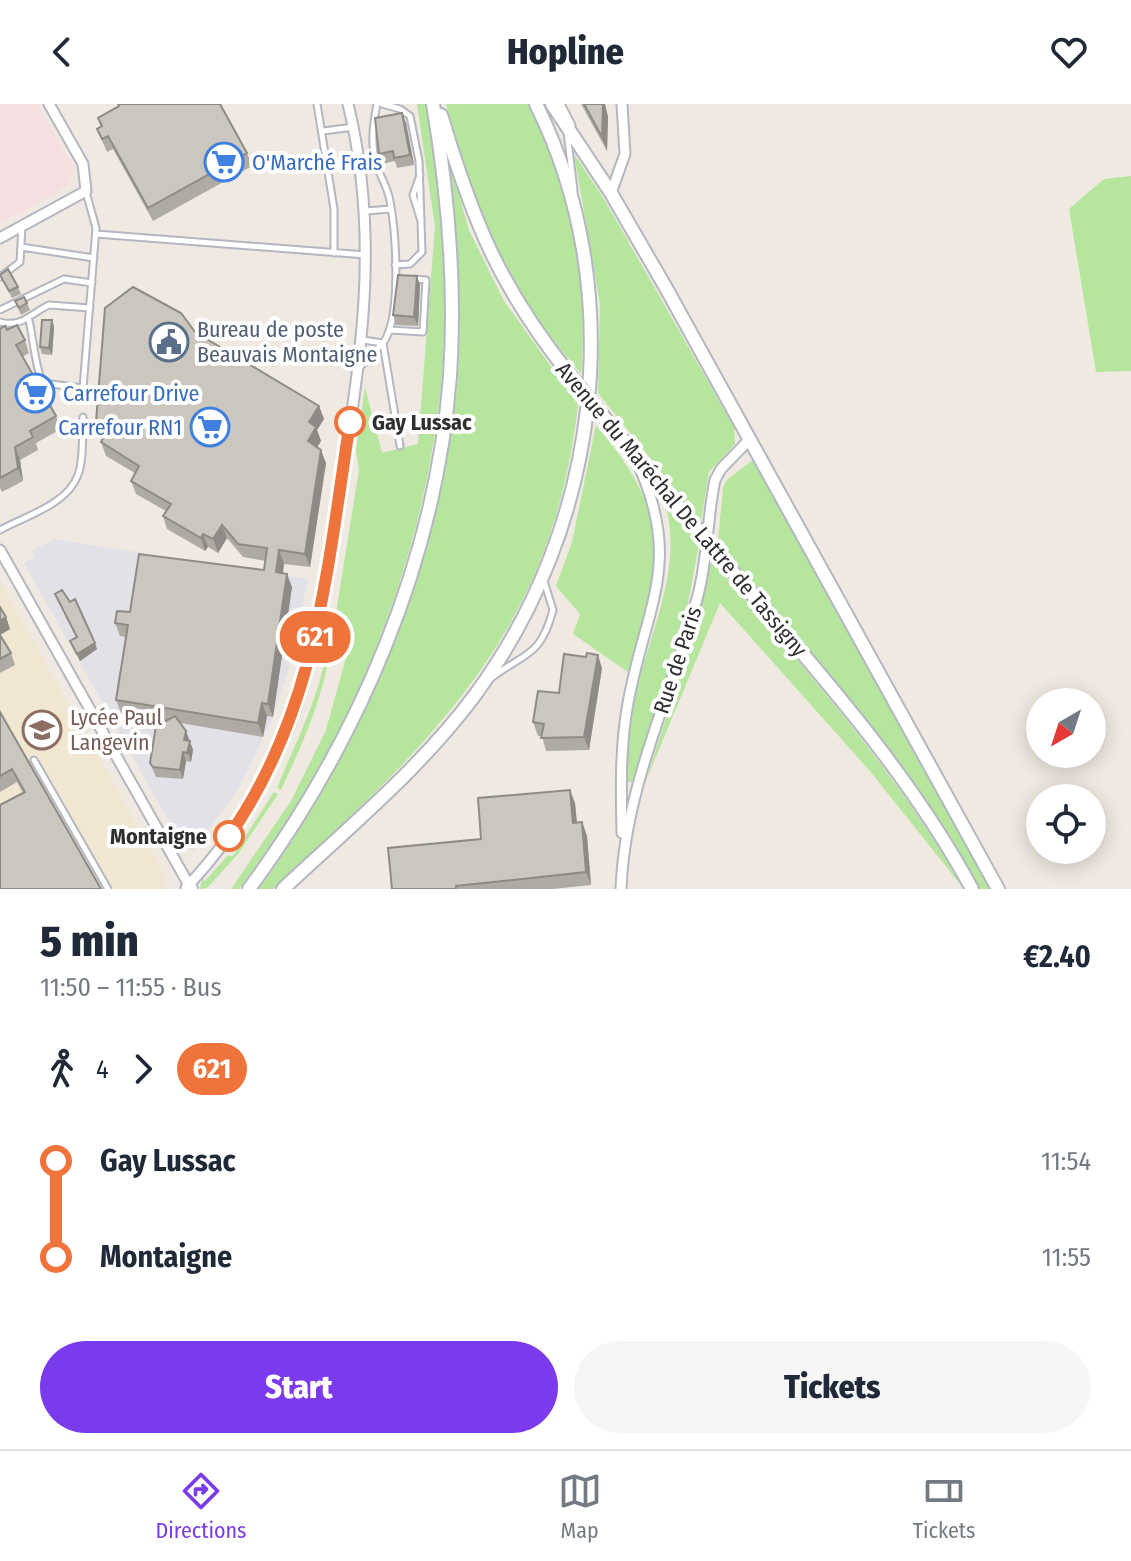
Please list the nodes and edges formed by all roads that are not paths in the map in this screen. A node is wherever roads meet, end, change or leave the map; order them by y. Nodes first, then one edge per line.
1 (49, 104) edge
2 (317, 104) edge
3 (348, 104) edge
4 (380, 104) edge
5 (435, 104) edge
6 (536, 104) edge
7 (552, 104) edge
8 (561, 104) edge
9 (622, 104) edge
10 (566, 124) junction
11 (354, 127) junction
12 (323, 131) junction
13 (593, 165) junction
14 (86, 191) junction
15 (611, 193) junction
16 (391, 209) junction
17 (365, 211) junction
18 (578, 219) junction
19 (22, 225) junction
20 (96, 234) junction
21 (0, 238) edge
22 (21, 247) junction
23 (334, 253) junction
24 (367, 255) junction
25 (94, 258) junction
26 (395, 265) junction
27 (0, 277) edge
28 (395, 278) junction
29 (92, 283) junction
30 (90, 308) junction
31 (0, 310) edge
32 (29, 320) junction
33 (0, 322) edge
34 (391, 330) junction
35 (363, 340) junction
36 (383, 343) junction
37 (359, 367) junction
38 (83, 417) dead end
39 (749, 440) junction
40 (400, 446) dead end
41 (631, 449) junction
42 (0, 530) edge
43 (0, 550) edge
44 (543, 578) junction
45 (475, 694) junction
46 (34, 760) dead end
47 (622, 856) junction
48 (189, 888) edge
49 (108, 889) edge
50 (249, 889) edge
51 (283, 889) edge
52 (621, 889) edge
53 (972, 889) edge
54 (998, 889) edge

1 - 14 street
2 - 12 lane
3 - 11 street
4 - 16 lane
4 - 26 lane
5 - 41 main road, Avenue du Maréchal De Lattre de Tassigny, bridge
5 - 50 main road
6 - 18 main road
7 - 10 main road
8 - 10 lane
8 - 13 lane
9 - 15 street
10 - 13 main road
10 - 18 lane
11 - 12 lane
11 - 17 street
12 - 23 lane
13 - 15 main road
14 - 19 street
14 - 20 lane
15 - 39 main road
16 - 17 lane
16 - 26 lane
17 - 24 street
18 - 44 main road
19 - 21 street
19 - 22 lane
20 - 23 lane
20 - 25 lane
22 - 25 lane
22 - 27 lane
23 - 24 lane
24 - 35 street
25 - 29 lane
26 - 28 lane
28 - 34 lane
28 - 34 lane
29 - 30 lane
29 - 31 lane
30 - 32 lane
30 - 32 lane
32 - 33 lane
34 - 36 lane
35 - 36 lane
35 - 37 street
36 - 37 lane
36 - 40 lane
37 - 48 street
38 - 42 lane
39 - 47 street, Rue de Paris
39 - 54 main road
41 - 47 street
41 - 53 main road, Avenue du Maréchal De Lattre de Tassigny, bridge
43 - 48 street
44 - 45 main road
44 - 45 lane
45 - 51 main road
46 - 49 lane
47 - 52 street, Rue de Paris

